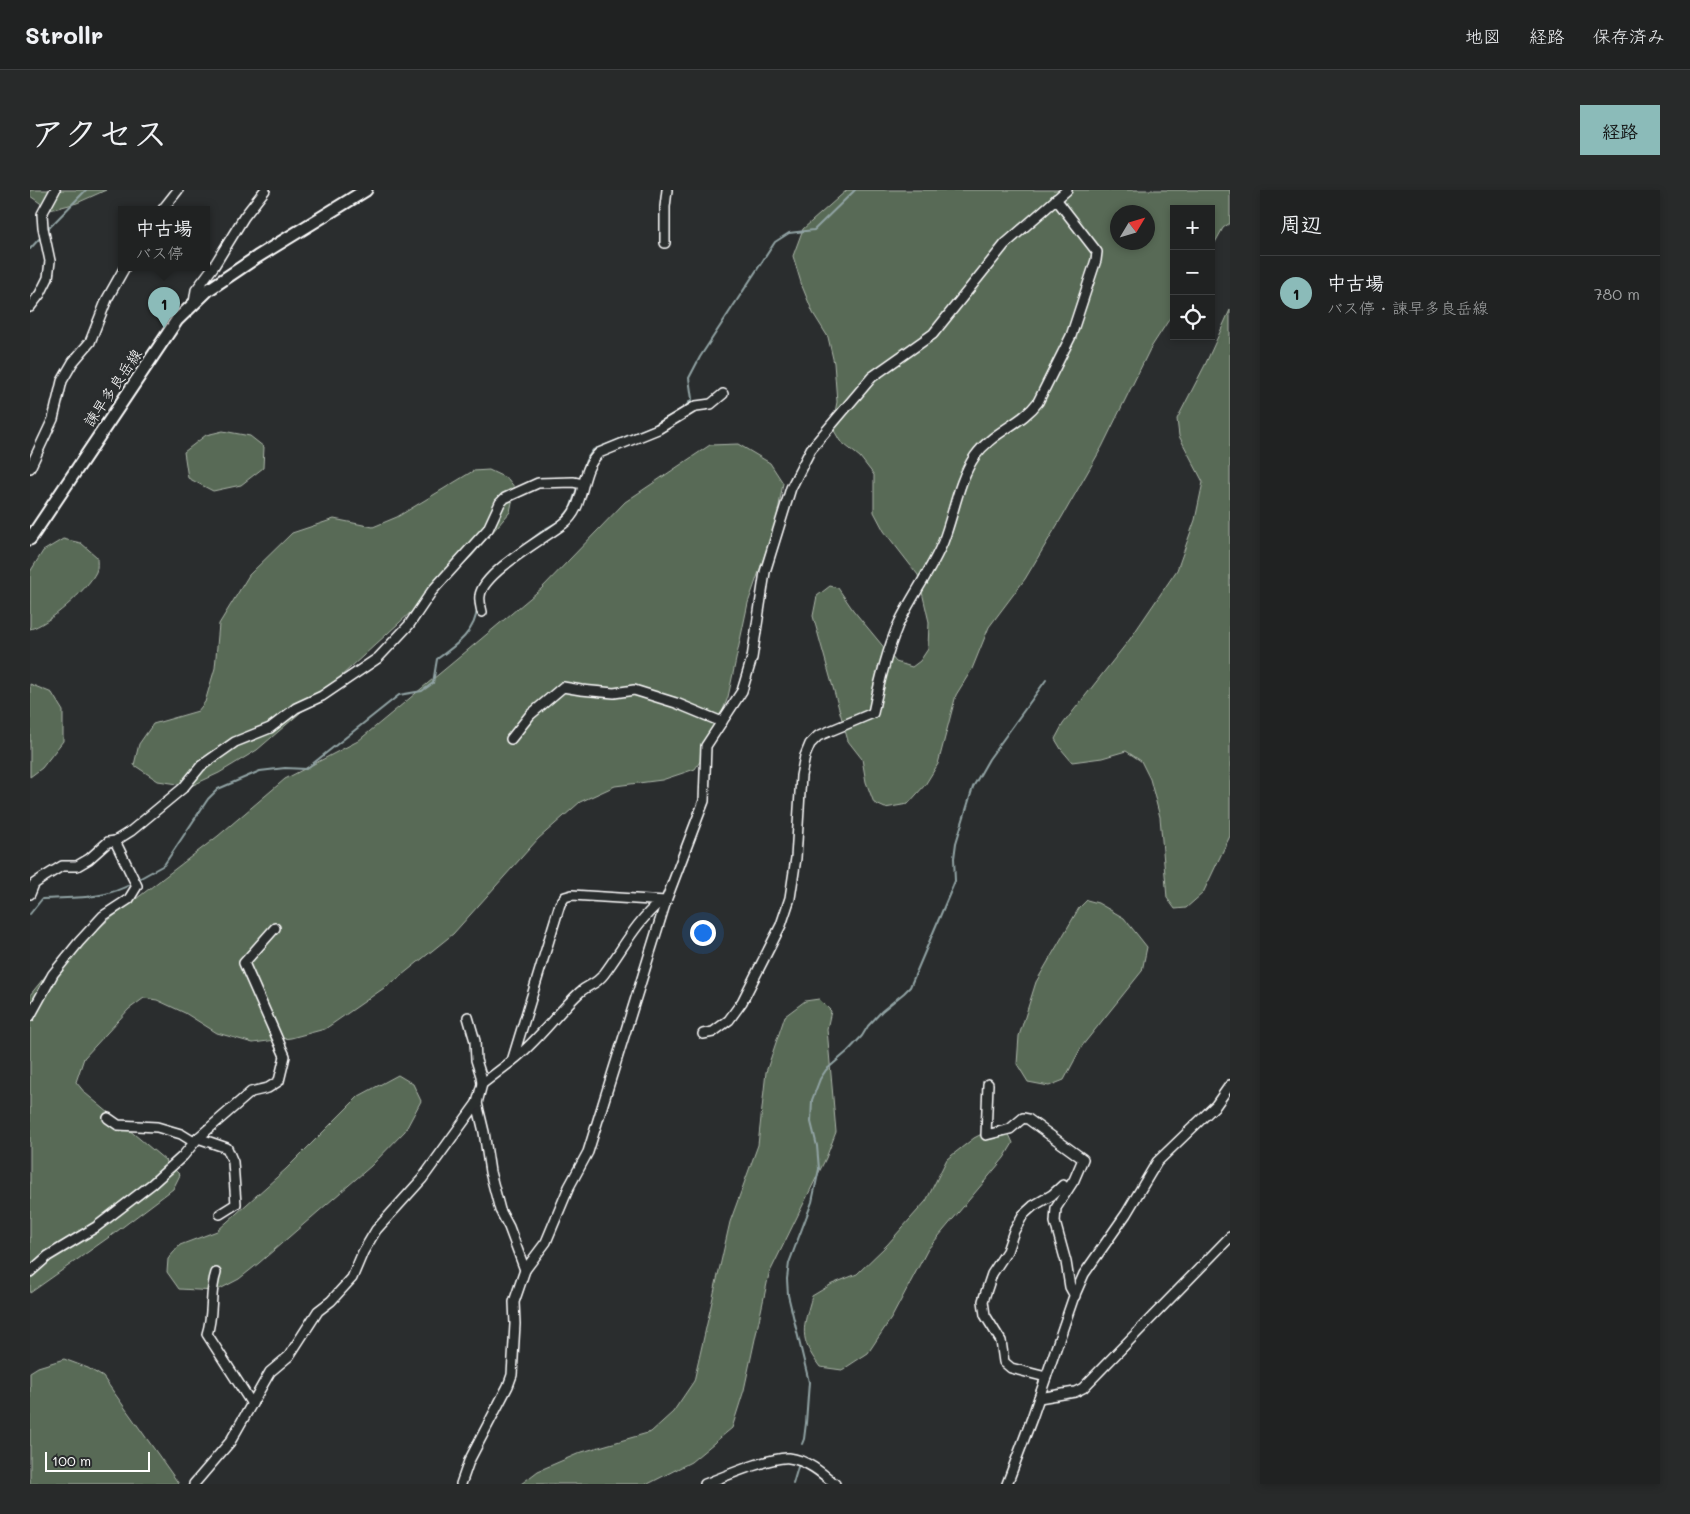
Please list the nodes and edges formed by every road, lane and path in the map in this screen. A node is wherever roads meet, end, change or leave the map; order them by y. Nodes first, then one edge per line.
1 (55, 190) edge
2 (178, 190) edge
3 (265, 190) edge
4 (366, 190) edge
5 (667, 190) edge
6 (1067, 190) edge
7 (1056, 199) junction
8 (165, 206) edge
9 (665, 244) dead end
10 (123, 271) edge
11 (194, 303) junction
12 (30, 307) edge
13 (723, 394) dead end
14 (30, 468) edge
15 (579, 483) junction
16 (30, 540) edge
17 (482, 612) dead end
18 (722, 722) junction
19 (511, 739) dead end
20 (115, 841) junction
21 (30, 894) edge
22 (664, 901) junction
23 (275, 928) dead end
24 (30, 1016) edge
25 (468, 1017) dead end
26 (703, 1034) dead end
27 (512, 1061) junction
28 (482, 1084) junction
29 (988, 1084) dead end
30 (1230, 1085) edge
31 (477, 1103) junction
32 (108, 1118) dead end
33 (196, 1140) junction
34 (1078, 1171) junction
35 (1056, 1178) dead end
36 (1063, 1185) junction
37 (220, 1214) dead end
38 (1230, 1237) edge
39 (525, 1270) junction
40 (30, 1272) edge
41 (216, 1273) dead end
42 (1074, 1296) junction
43 (1046, 1376) junction
44 (1039, 1398) junction
45 (252, 1404) junction
46 (194, 1484) edge
47 (461, 1484) edge
48 (705, 1484) edge
49 (836, 1484) edge
50 (1007, 1484) edge

1 - 12 street
2 - 8 street
3 - 11 street
4 - 11 main road, 諫早多良岳線
5 - 9 street
6 - 7 street
7 - 18 street
7 - 26 street
10 - 14 street
11 - 16 main road, 諫早多良岳線
13 - 15 street
15 - 17 street
15 - 20 street
18 - 19 street
18 - 22 street
20 - 21 street
20 - 24 street
22 - 27 street
22 - 27 street
22 - 39 street
23 - 33 street
25 - 28 street
27 - 28 street
28 - 31 street
29 - 34 street
30 - 42 street
31 - 39 street
31 - 45 street
32 - 33 street
33 - 37 street
33 - 40 street
34 - 36 street
34 - 42 street
35 - 36 street
36 - 43 street
38 - 44 street
39 - 47 street
41 - 45 street
42 - 43 street
43 - 44 street
44 - 50 street
45 - 46 street
48 - 49 street

